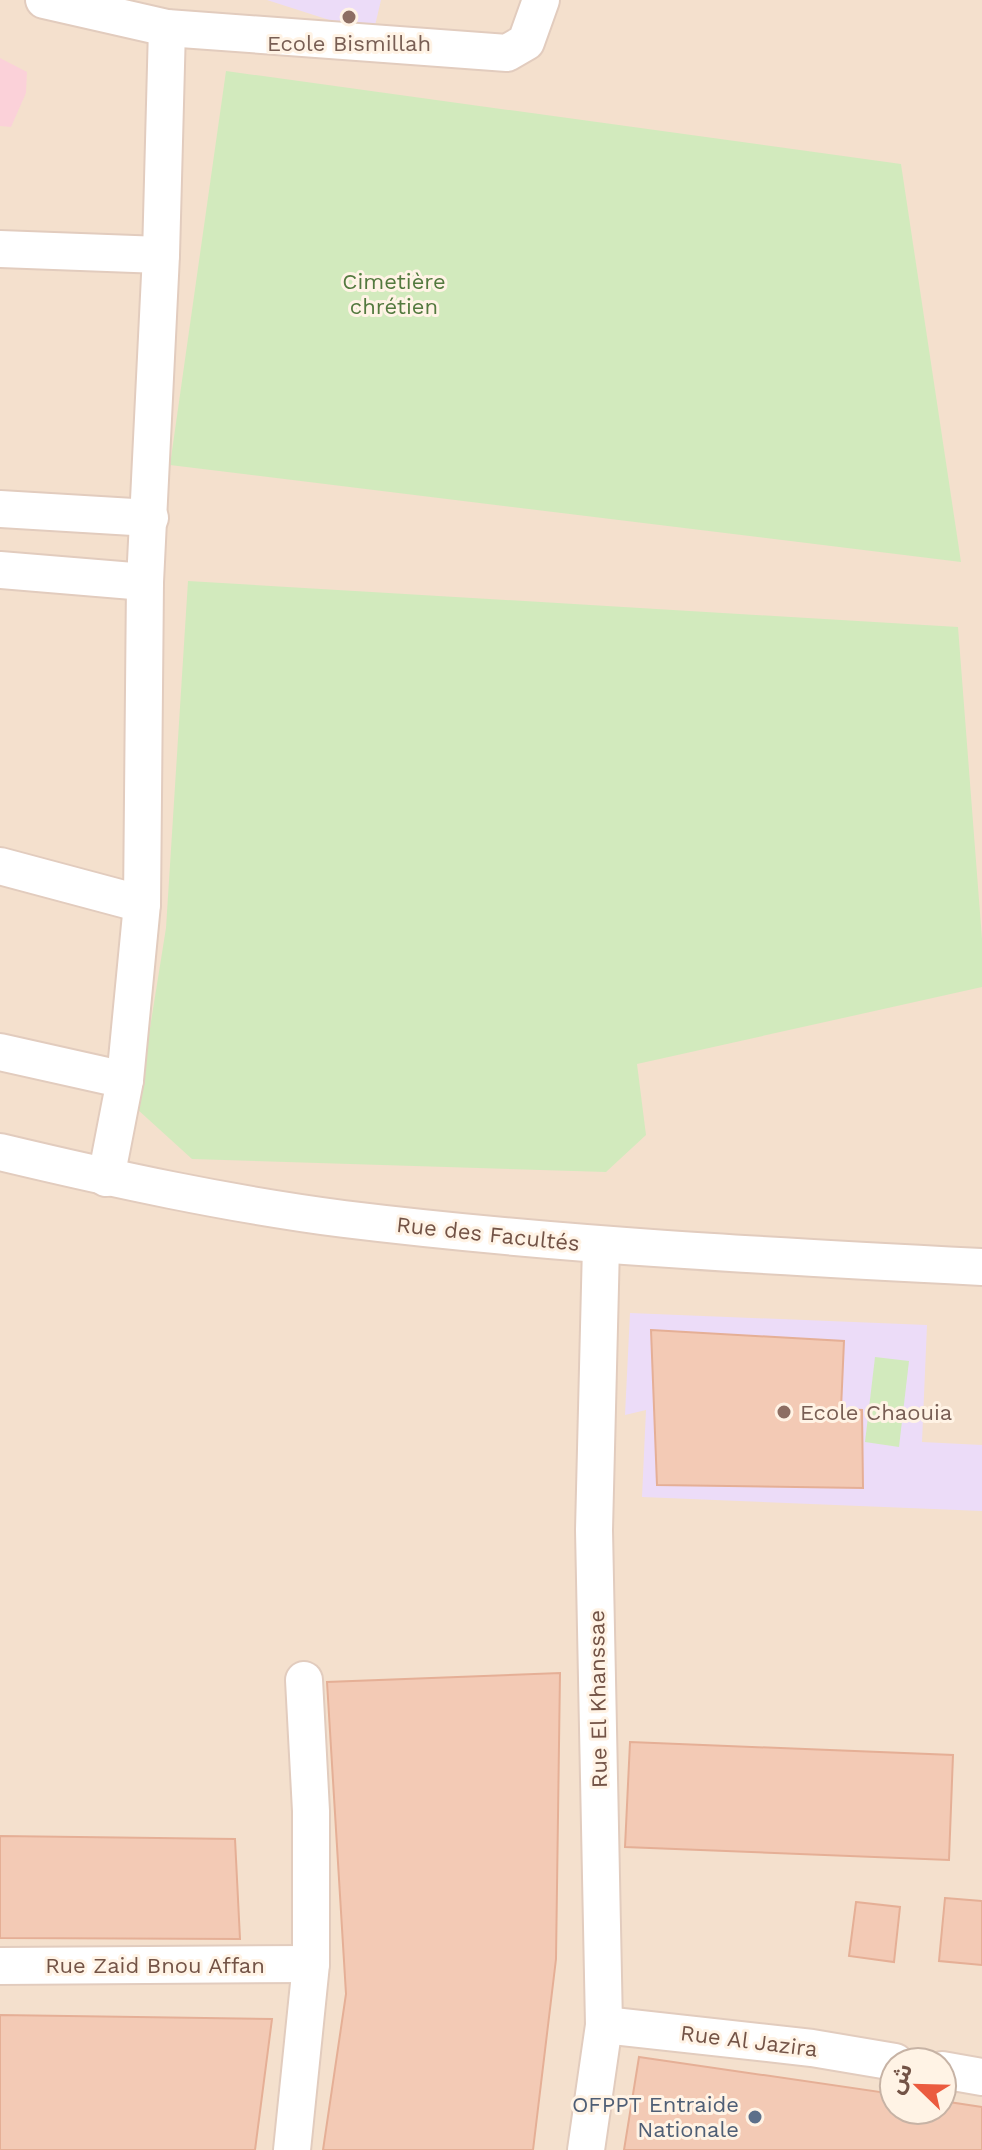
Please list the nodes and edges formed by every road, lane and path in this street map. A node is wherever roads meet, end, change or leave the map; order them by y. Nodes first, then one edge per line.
1 (44, 0) edge
2 (541, 0) edge
3 (167, 28) junction
4 (0, 249) edge
5 (161, 255) junction
6 (0, 509) edge
7 (150, 518) junction
8 (0, 570) edge
9 (145, 582) junction
10 (0, 866) edge
11 (142, 904) junction
12 (0, 1052) edge
13 (125, 1080) junction
14 (0, 1152) edge
15 (106, 1178) junction
16 (601, 1246) junction
17 (982, 1267) edge
18 (304, 1680) dead end
19 (311, 1964) junction
20 (0, 1966) edge
21 (604, 2025) junction
22 (878, 2059) edge
23 (958, 2073) edge
24 (982, 2077) edge
25 (292, 2150) edge
26 (586, 2150) edge

1 - 3 street
2 - 3 street
3 - 5 street
4 - 5 street
5 - 7 street
6 - 7 street
7 - 9 street
8 - 9 street
9 - 11 street
10 - 11 street
11 - 13 street
12 - 13 street
13 - 15 street
14 - 15 street, Rue des Facultés
15 - 16 street, Rue des Facultés
16 - 17 street, Rue des Facultés
16 - 21 street, Rue El Khanssae
18 - 19 street
19 - 20 street, Rue Zaid Bnou Affan
19 - 25 street
21 - 22 street, Rue Al Jazira
21 - 26 street, Rue El Khanssae
23 - 24 street

